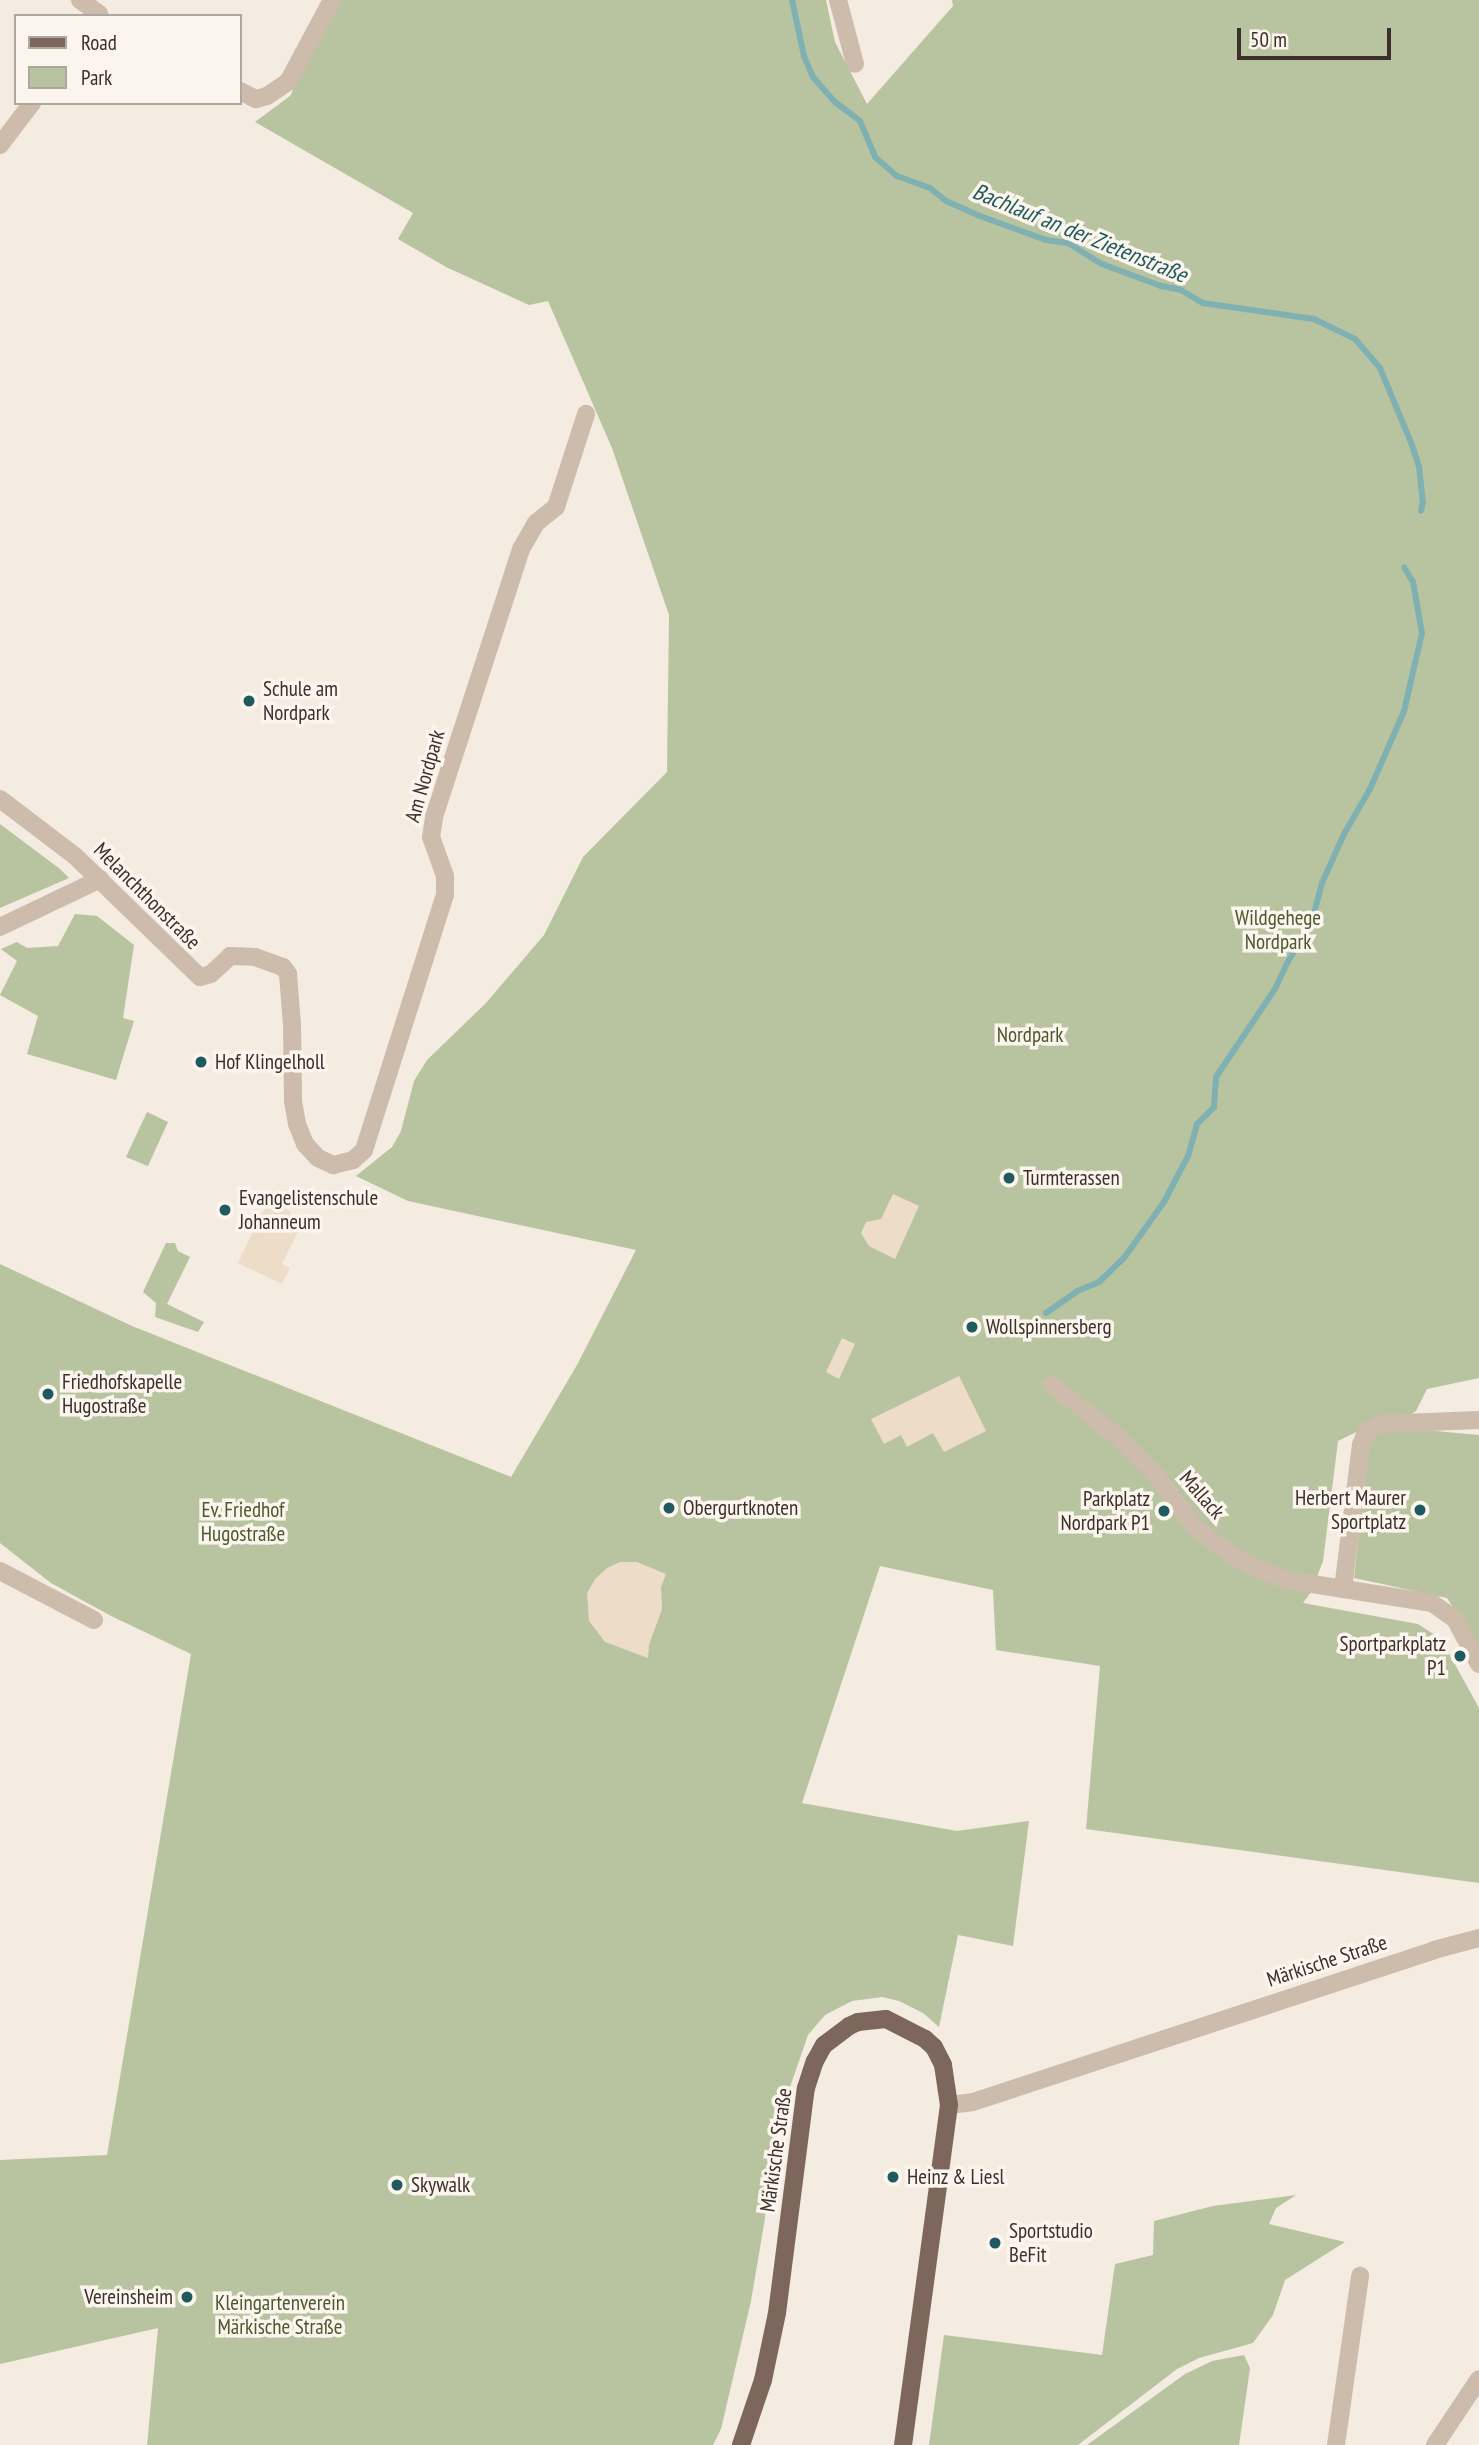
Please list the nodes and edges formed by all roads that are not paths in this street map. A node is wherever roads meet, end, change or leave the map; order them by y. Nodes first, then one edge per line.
1 (80, 0) edge
2 (332, 0) edge
3 (838, 0) edge
4 (101, 11) edge
5 (855, 64) dead end
6 (242, 92) edge
7 (30, 105) edge
8 (0, 145) edge
9 (586, 414) dead end
10 (0, 799) edge
11 (100, 880) junction
12 (0, 927) edge
13 (353, 1160) joint
14 (1052, 1385) dead end
15 (1479, 1420) edge
16 (0, 1571) edge
17 (1343, 1589) junction
18 (94, 1620) dead end
19 (1479, 1664) edge
20 (1479, 1938) edge
21 (949, 2105) junction
22 (1360, 2276) dead end
23 (1479, 2379) edge
24 (741, 2445) edge
25 (903, 2445) edge
26 (1336, 2445) edge
27 (1435, 2445) edge

1 - 4 street
2 - 6 street
3 - 5 street
7 - 8 street
9 - 13 street, Am Nordpark
10 - 11 street, Melanchthonstraße
11 - 12 street
11 - 13 street, Melanchthonstraße
14 - 17 street, Mallack
15 - 17 street
16 - 18 street
17 - 19 street, Mallack
20 - 21 street, Märkische Straße
21 - 24 main road, Märkische Straße
21 - 25 main road, Märkische Straße
22 - 26 street
23 - 27 street

